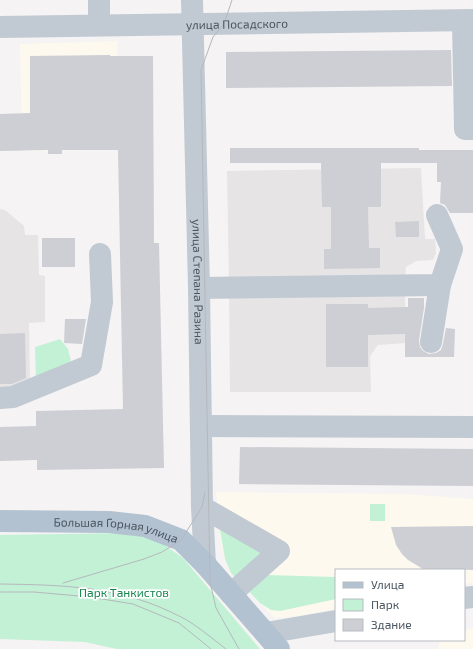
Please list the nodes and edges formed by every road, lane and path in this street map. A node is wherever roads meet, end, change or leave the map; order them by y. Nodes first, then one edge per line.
1 (99, 0) edge
2 (192, 0) edge
3 (468, 20) edge
4 (192, 24) junction
5 (99, 26) junction
6 (0, 27) edge
7 (473, 130) edge
8 (437, 215) dead end
9 (100, 254) dead end
10 (440, 285) junction
11 (199, 288) junction
12 (431, 342) dead end
13 (0, 398) edge
14 (202, 426) junction
15 (473, 427) edge
16 (202, 507) junction
17 (0, 521) edge
18 (205, 564) junction
19 (231, 594) junction
20 (335, 621) edge
21 (272, 641) edge

1 - 5 street
2 - 4 street, улица Степана Разина
3 - 4 street, улица Посадского
3 - 7 street
4 - 5 street, улица Посадского
4 - 11 street, улица Степана Разина
5 - 6 street, улица Посадского
8 - 10 street
9 - 13 street
10 - 11 street
10 - 12 street
11 - 14 street, улица Степана Разина
14 - 15 street
14 - 16 street, улица Степана Разина
16 - 18 street, улица Степана Разина
16 - 19 street
17 - 18 main road, Большая Горная улица
18 - 19 main road, Большая Горная улица
19 - 21 main road, Большая Горная улица
20 - 21 street

